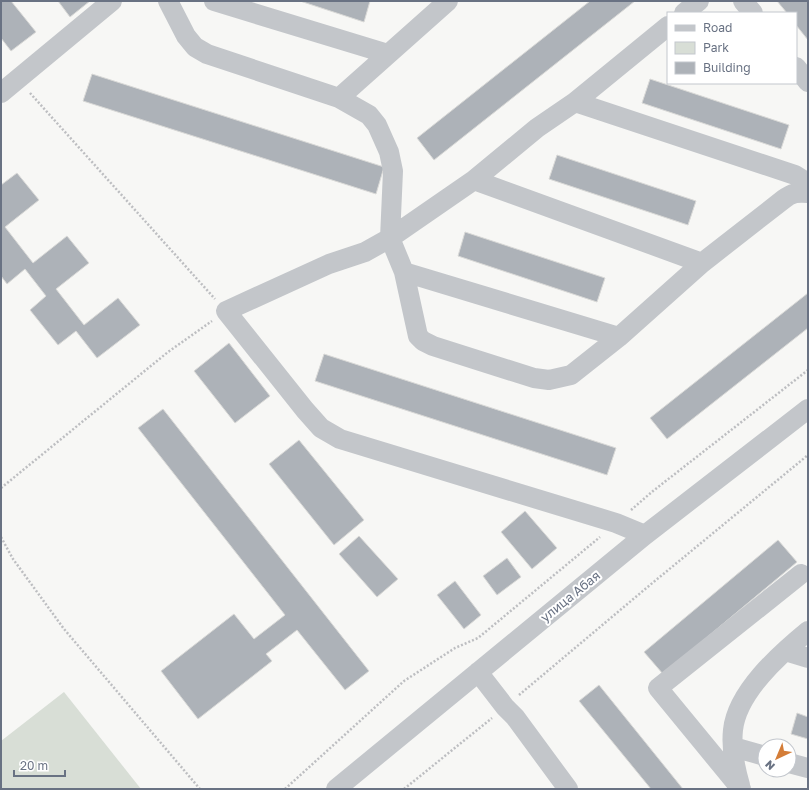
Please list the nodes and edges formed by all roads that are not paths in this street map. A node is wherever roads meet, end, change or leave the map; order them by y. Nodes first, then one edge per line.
1 (112, 1) edge
2 (168, 1) edge
3 (214, 1) edge
4 (448, 1) edge
5 (699, 1) edge
6 (743, 1) edge
7 (685, 12) edge
8 (752, 12) edge
9 (667, 27) edge
10 (388, 54) junction
11 (797, 68) edge
12 (808, 82) edge
13 (1, 93) edge
14 (339, 98) junction
15 (575, 102) junction
16 (474, 180) junction
17 (808, 185) edge
18 (808, 193) edge
19 (390, 238) junction
20 (702, 264) junction
21 (404, 272) junction
22 (619, 337) junction
23 (808, 408) edge
24 (645, 535) junction
25 (801, 574) dead end
26 (808, 631) edge
27 (785, 650) junction
28 (808, 658) edge
29 (478, 672) junction
30 (733, 747) junction
31 (757, 754) edge
32 (797, 765) edge
33 (808, 768) edge
34 (336, 789) edge
35 (568, 789) edge
36 (741, 789) edge

1 - 13 street
2 - 14 street
3 - 10 street
4 - 10 street
5 - 7 street
6 - 8 street
9 - 15 street
10 - 14 street
11 - 12 street
14 - 19 street
15 - 16 street
15 - 17 street
16 - 19 street
16 - 20 street
18 - 20 street
19 - 21 street
19 - 24 street
20 - 22 street
21 - 22 street
21 - 22 street
23 - 24 street, улица Абая
24 - 29 street, улица Абая
25 - 36 street
26 - 27 street
27 - 28 street
27 - 30 street
29 - 34 street, улица Абая
29 - 35 street
30 - 31 street
30 - 36 street
32 - 33 street

